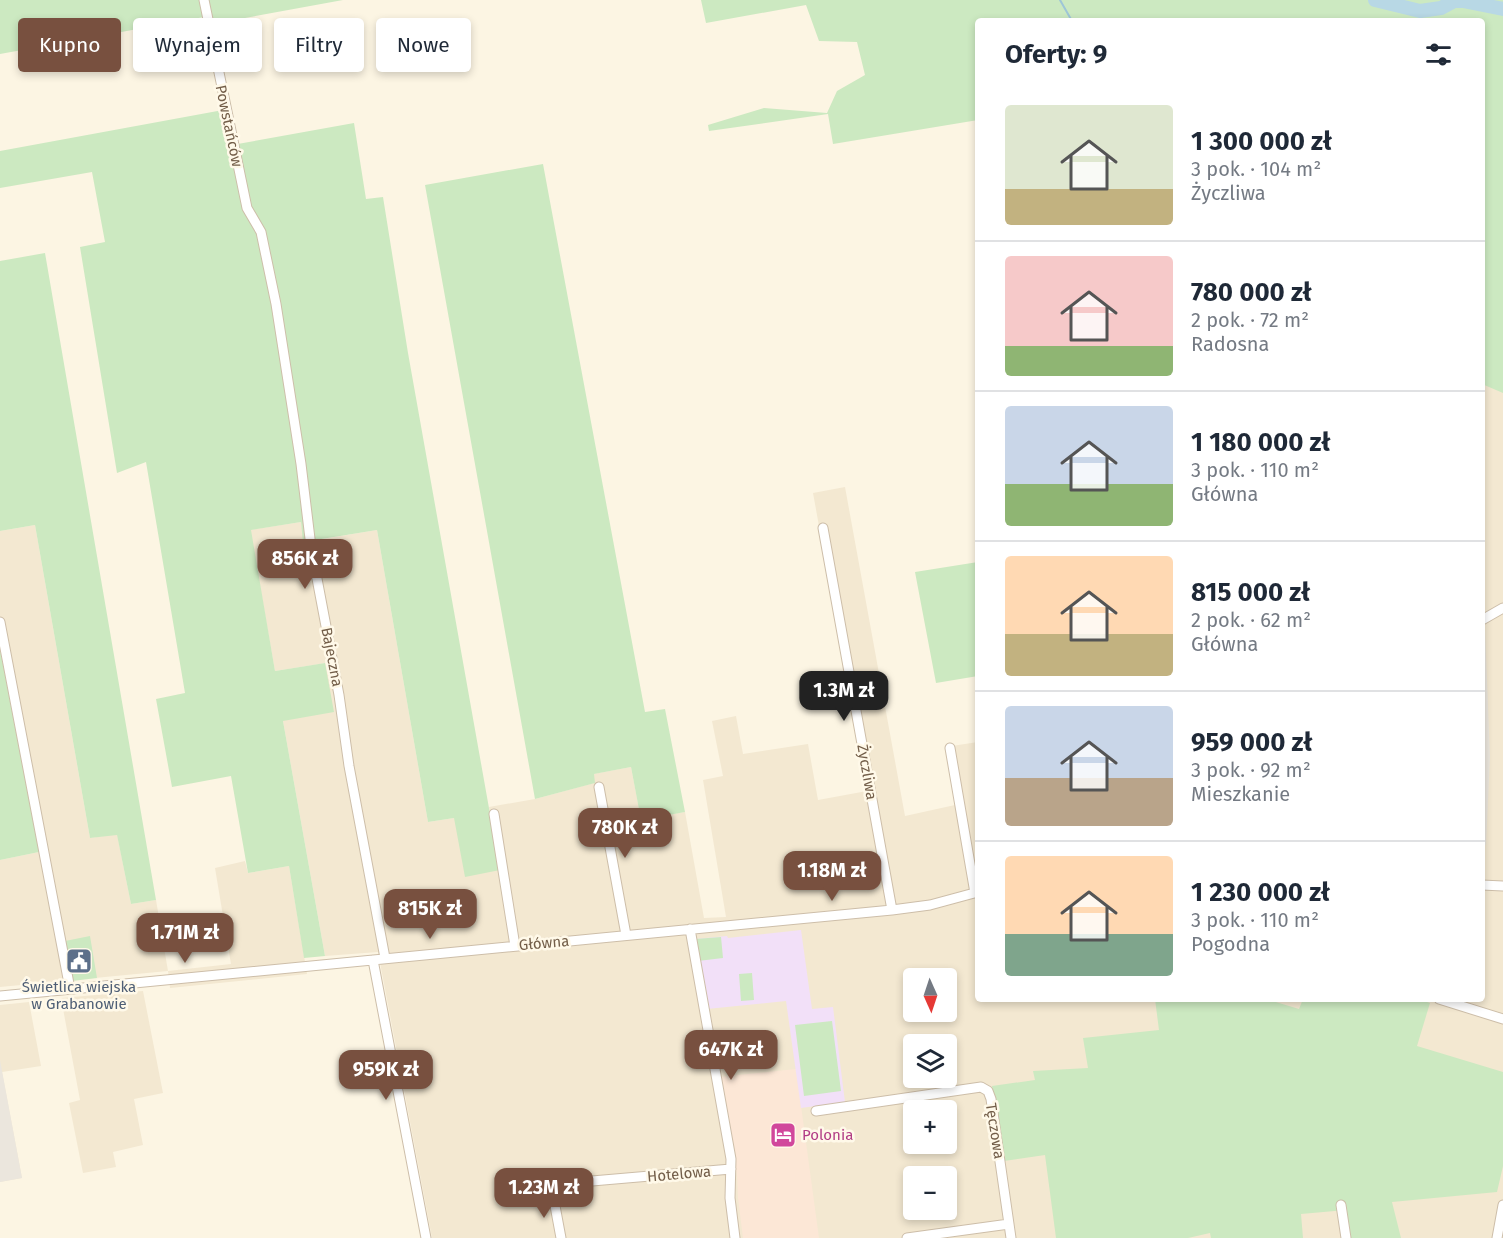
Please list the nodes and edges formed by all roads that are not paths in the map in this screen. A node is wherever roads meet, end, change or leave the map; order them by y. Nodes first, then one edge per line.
1 (204, 0) edge
2 (251, 215) joint
3 (823, 528) dead end
4 (1503, 608) edge
5 (1485, 618) edge
6 (0, 622) edge
7 (950, 748) dead end
8 (599, 787) dead end
9 (494, 814) dead end
10 (975, 882) edge
11 (1485, 885) edge
12 (1503, 886) edge
13 (975, 894) edge
14 (892, 910) junction
15 (690, 929) junction
16 (626, 935) junction
17 (515, 946) junction
18 (385, 958) junction
19 (373, 960) junction
20 (70, 989) junction
21 (0, 996) edge
22 (1449, 1002) edge
23 (1503, 1018) edge
24 (816, 1111) dead end
25 (731, 1169) junction
26 (592, 1181) dead end
27 (553, 1195) dead end
28 (1341, 1204) dead end
29 (1503, 1205) edge
30 (1009, 1224) junction
31 (426, 1238) edge
32 (561, 1238) edge
33 (735, 1238) edge
34 (908, 1238) edge
35 (1011, 1238) edge
36 (1346, 1238) edge
37 (1497, 1238) edge

1 - 2 street, Powstańców
2 - 18 street, Bajeczna
3 - 14 street, Życzliwa
4 - 5 street
6 - 20 street
7 - 10 street
8 - 16 street
9 - 17 street
11 - 12 street
13 - 14 street, Główna
14 - 15 street, Główna
15 - 16 street, Główna
15 - 25 street, Hotelowa
16 - 17 street, Główna
17 - 18 street, Główna
18 - 19 street, Główna
19 - 20 street, Główna
19 - 31 street
20 - 21 street, Główna
22 - 23 street
24 - 30 street, Tęczowa
25 - 26 street, Hotelowa
25 - 33 street, Hotelowa
27 - 32 street
28 - 36 street
29 - 37 street
30 - 34 street
30 - 35 street, Tęczowa

